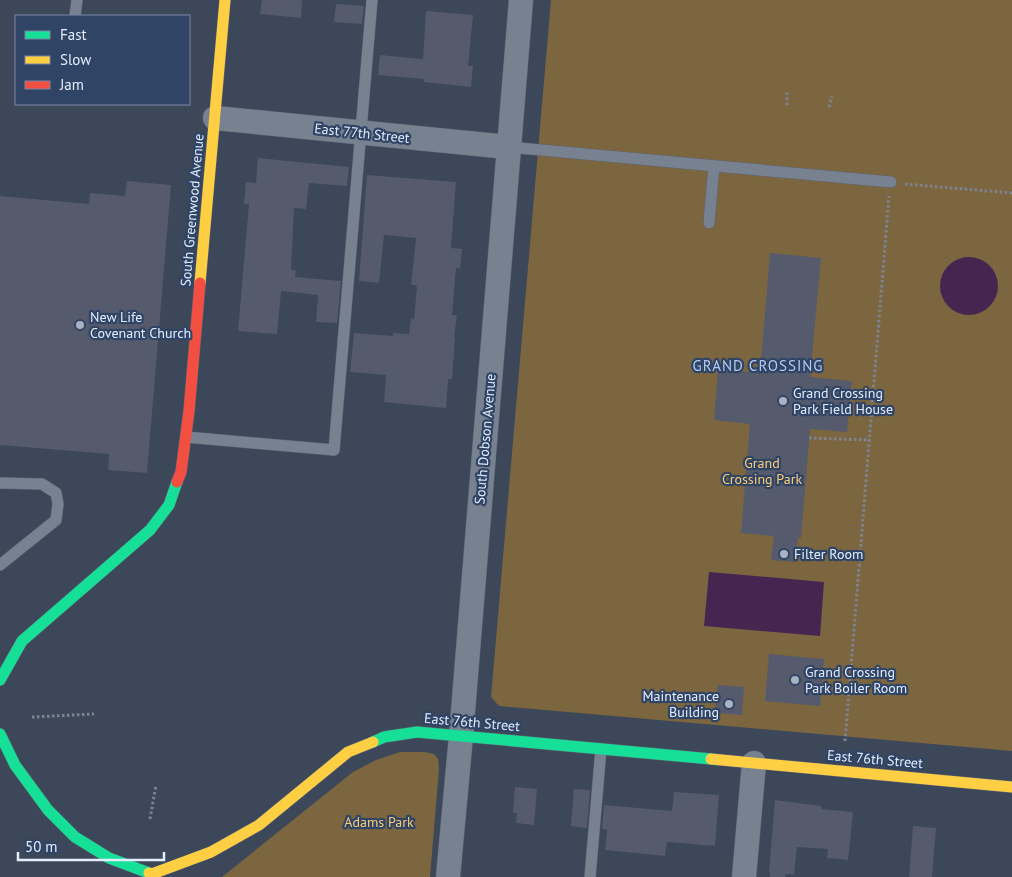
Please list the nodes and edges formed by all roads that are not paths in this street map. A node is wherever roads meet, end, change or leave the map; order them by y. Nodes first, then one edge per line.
1 (77, 0) edge
2 (225, 0) edge
3 (372, 0) edge
4 (521, 0) edge
5 (75, 15) edge
6 (215, 118) junction
7 (361, 132) junction
8 (508, 147) junction
9 (714, 166) junction
10 (890, 182) road end
11 (709, 223) dead end
12 (186, 437) junction
13 (0, 483) edge
14 (0, 566) edge
15 (0, 680) edge
16 (0, 734) edge
17 (461, 736) junction
18 (601, 749) junction
19 (754, 763) junction
20 (1012, 787) edge
21 (152, 876) edge
22 (448, 877) edge
23 (590, 877) edge
24 (744, 877) edge

1 - 5 lane
2 - 6 street, South Greenwood Avenue
3 - 7 lane
4 - 8 street, South Dobson Avenue
6 - 7 street, East 77th Street
6 - 12 street, South Greenwood Avenue
7 - 8 street, East 77th Street
7 - 12 lane
8 - 9 lane
8 - 17 street, South Dobson Avenue
9 - 10 lane
9 - 11 lane
12 - 15 street, South Greenwood Avenue
13 - 14 lane
16 - 21 street, East 76th Street
17 - 18 street, East 76th Street
17 - 21 street, East 76th Street
17 - 22 street, South Dobson Avenue
18 - 19 street, East 76th Street
18 - 23 lane
19 - 20 street, East 76th Street
19 - 24 street

